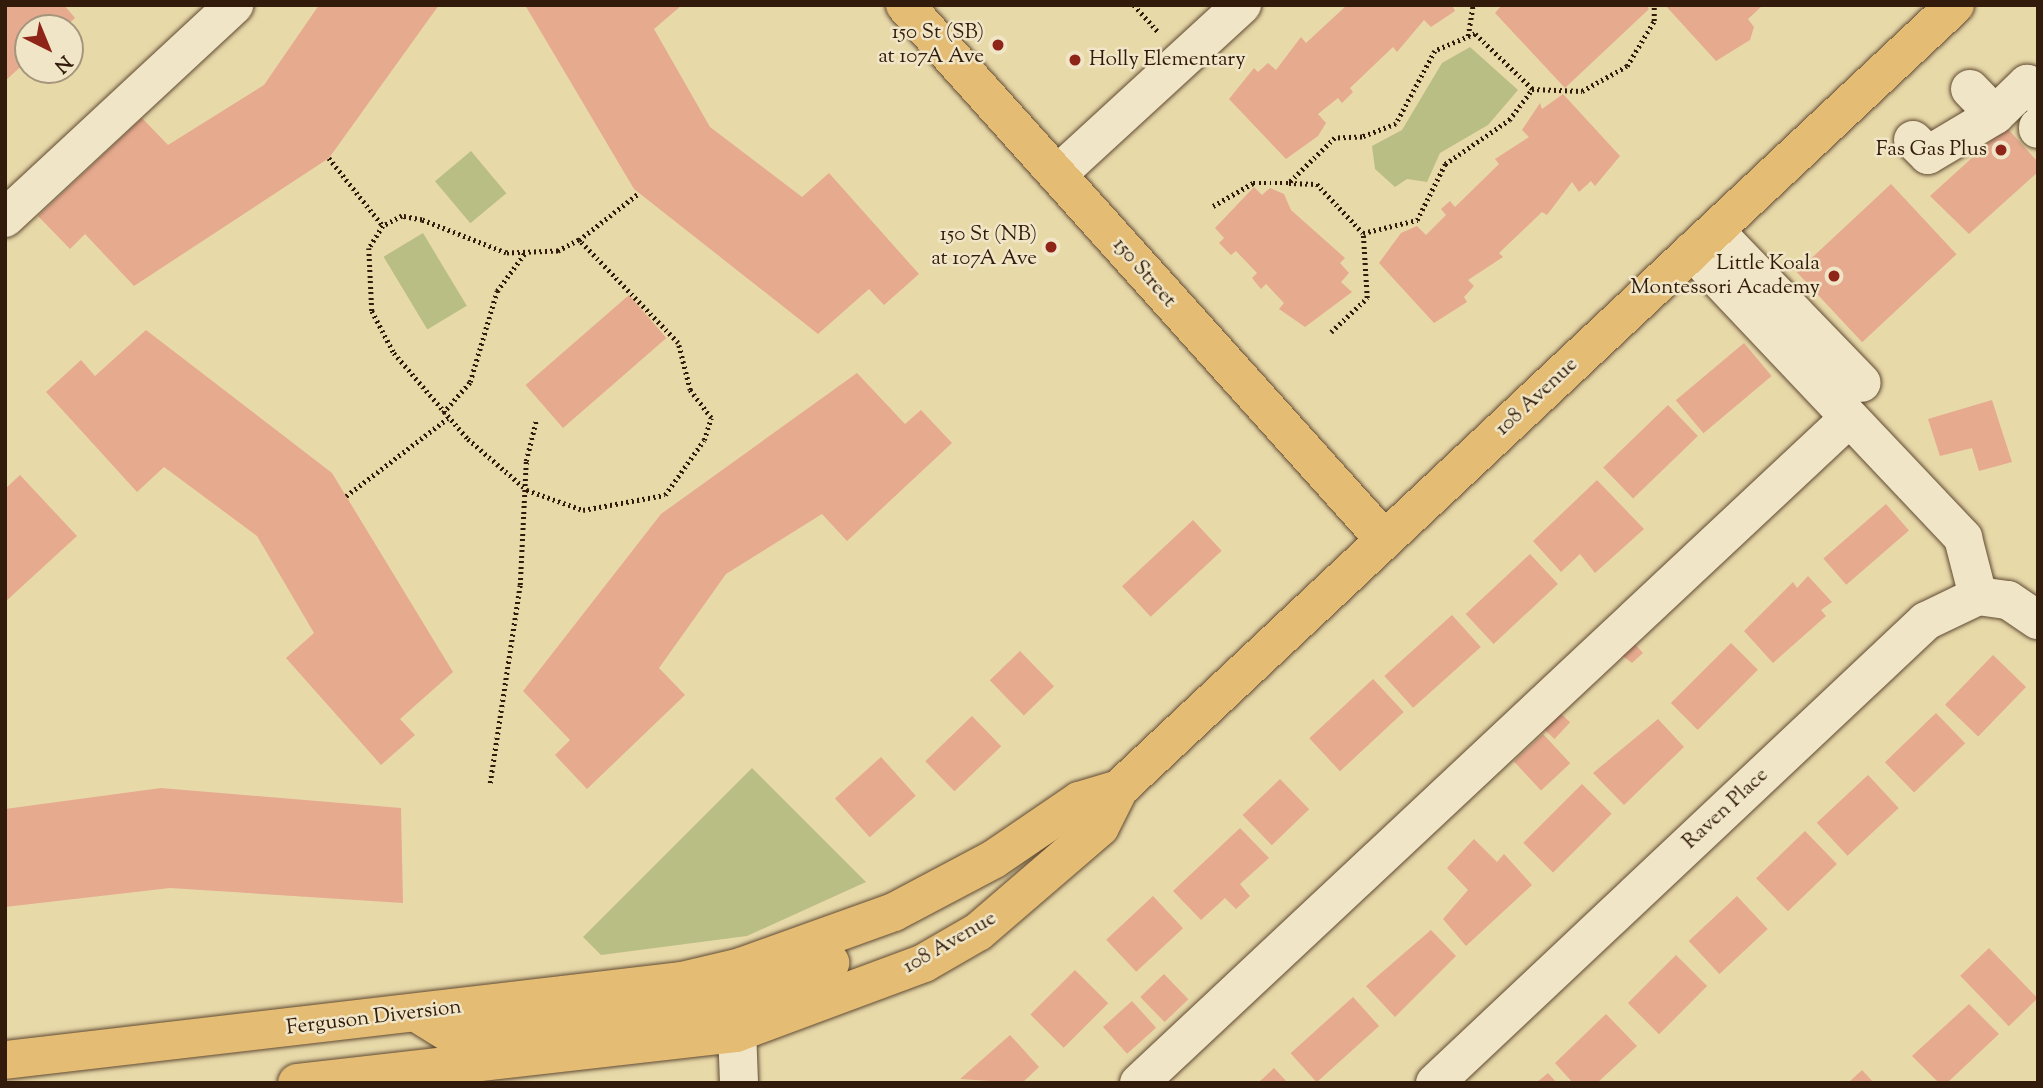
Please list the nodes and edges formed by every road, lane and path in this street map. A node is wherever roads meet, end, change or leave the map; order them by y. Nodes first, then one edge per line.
1 (234, 5) edge
2 (905, 5) edge
3 (1134, 5) edge
4 (1242, 5) edge
5 (1473, 5) edge
6 (1654, 5) edge
7 (1955, 5) edge
8 (1468, 37) junction
9 (1167, 41) dead end
10 (1532, 89) junction
11 (2038, 95) edge
12 (1913, 141) dead end
13 (329, 158) dead end
14 (1058, 174) junction
15 (1289, 183) junction
16 (639, 193) dead end
17 (1213, 206) dead end
18 (5, 218) edge
19 (383, 226) junction
20 (1363, 233) junction
21 (579, 240) junction
22 (1703, 241) junction
23 (526, 252) junction
24 (1331, 332) dead end
25 (1862, 383) dead end
26 (443, 413) junction
27 (448, 418) junction
28 (1848, 419) junction
29 (536, 421) dead end
30 (527, 490) junction
31 (346, 496) dead end
32 (1384, 540) junction
33 (1978, 596) junction
34 (2038, 620) edge
35 (490, 783) dead end
36 (1119, 789) junction
37 (925, 896) junction
38 (741, 967) joint
39 (417, 1013) junction
40 (736, 1019) junction
41 (5, 1060) edge
42 (297, 1083) edge
43 (739, 1083) edge
44 (1139, 1083) edge
45 (1435, 1083) edge

1 - 18 street
2 - 14 main road, 150 Street
3 - 9 path
4 - 14 street
5 - 8 path
6 - 10 path
7 - 22 main road, 108 Avenue
8 - 10 path
8 - 15 path
10 - 20 path
11 - 12 street
13 - 19 path
14 - 32 main road, 150 Street
15 - 17 path
15 - 20 path
16 - 21 path
19 - 23 path
19 - 26 path
20 - 24 path
21 - 23 path
21 - 30 path
22 - 25 street
22 - 28 street
22 - 32 main road, 108 Avenue
23 - 26 path
26 - 27 path
27 - 30 path
27 - 31 path
28 - 33 street
28 - 44 street
29 - 30 path
30 - 35 path
32 - 36 main road, 108 Avenue
33 - 34 street
33 - 45 street, Raven Place
36 - 37 main road, 108 Avenue
36 - 40 main road, 108 Avenue
37 - 38 main road, 108 Avenue
37 - 40 main road
38 - 39 main road, Ferguson Diversion
39 - 40 main road
39 - 41 main road, Ferguson Diversion
40 - 42 main road
40 - 43 street

